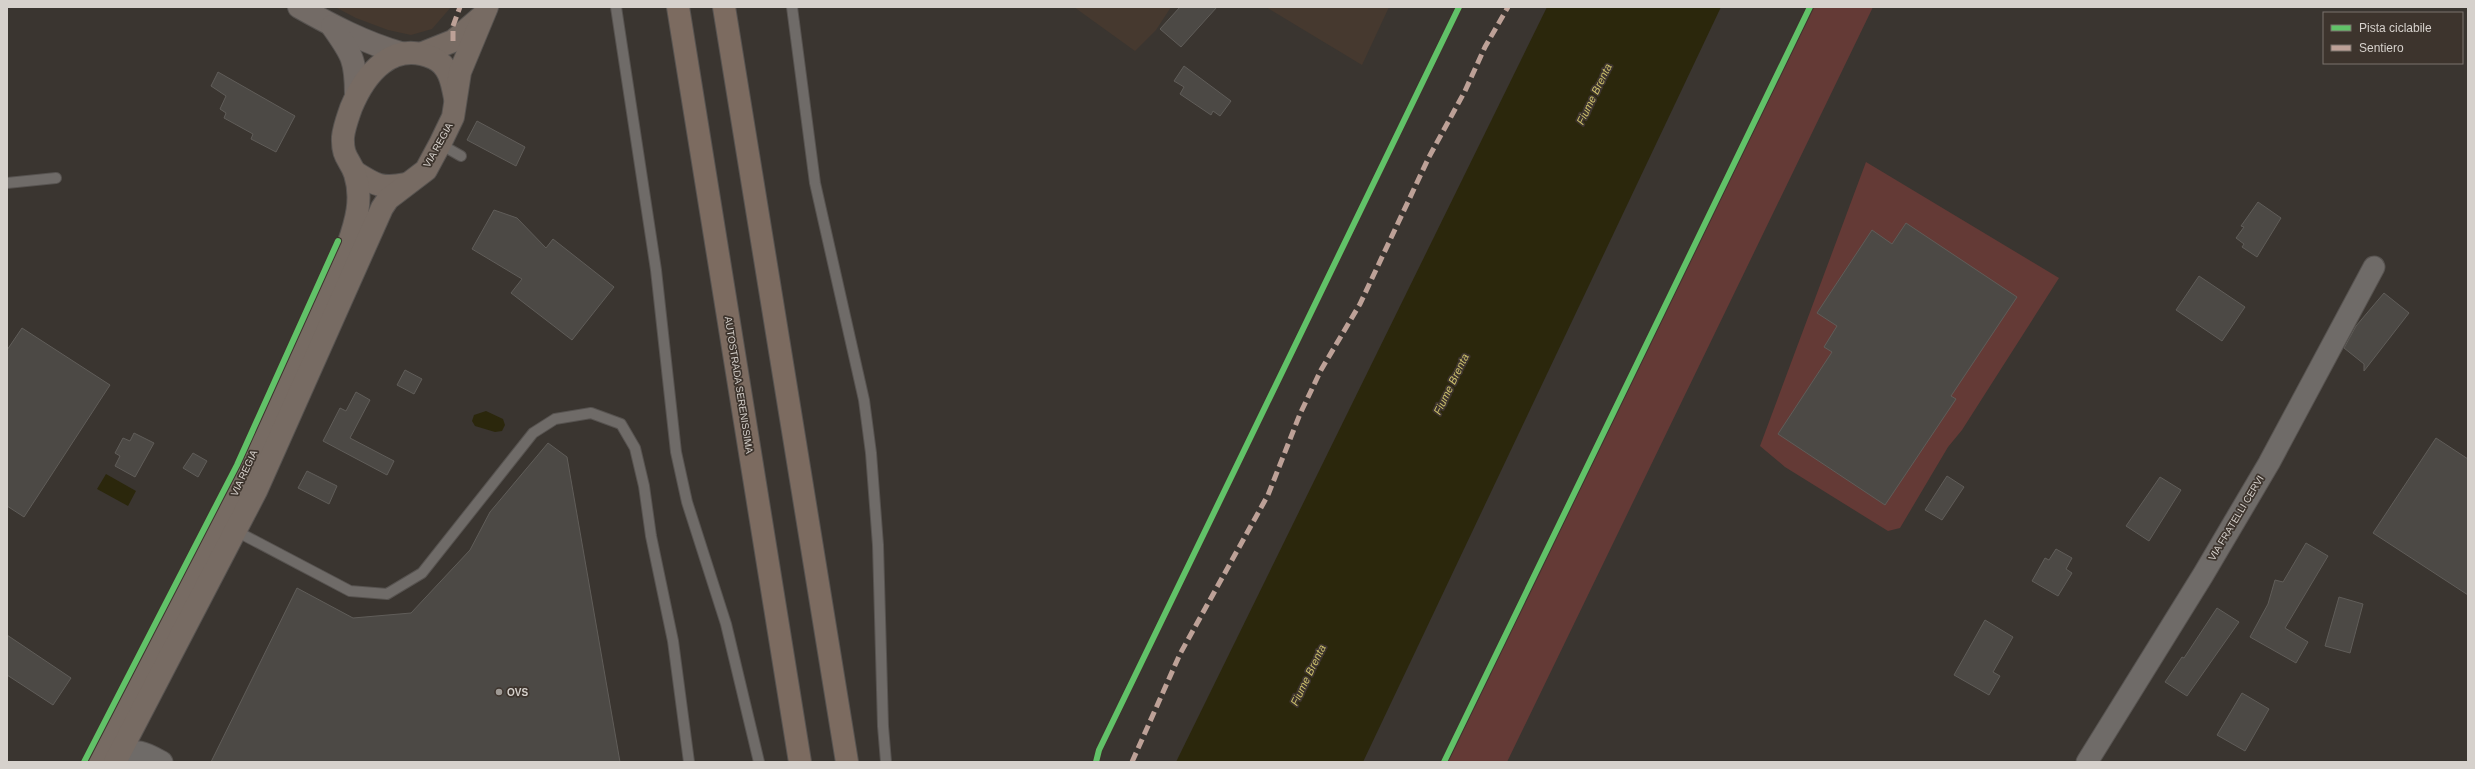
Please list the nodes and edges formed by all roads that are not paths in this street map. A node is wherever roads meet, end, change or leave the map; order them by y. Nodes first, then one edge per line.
1 (299, 7) edge
2 (616, 7) edge
3 (678, 7) edge
4 (724, 7) edge
5 (792, 7) edge
6 (484, 12) edge
7 (332, 26) junction
8 (401, 52) junction
9 (423, 53) junction
10 (356, 95) junction
11 (455, 98) junction
12 (440, 144) junction
13 (461, 156) dead end
14 (354, 172) junction
15 (56, 178) dead end
16 (7, 182) edge
17 (406, 184) junction
18 (2374, 267) dead end
19 (236, 531) junction
20 (117, 759) edge
21 (97, 762) edge
22 (162, 762) edge
23 (690, 762) edge
24 (759, 762) edge
25 (800, 762) edge
26 (847, 762) edge
27 (886, 762) edge
28 (2087, 762) edge

1 - 7 street
2 - 24 lane
3 - 25 highway, AUTOSTRADA SERENISSIMA
4 - 26 highway
5 - 27 lane
6 - 9 main road, VIA REGIA
6 - 11 main road, VIA REGIA
7 - 8 street
7 - 10 street
8 - 9 main road, VIA REGIA
8 - 10 main road, VIA REGIA
9 - 11 main road, VIA REGIA
10 - 14 main road, VIA REGIA
11 - 12 main road, VIA REGIA
12 - 13 lane
12 - 17 main road, VIA REGIA
14 - 17 main road, VIA REGIA
14 - 21 main road, VIA REGIA
15 - 16 lane
17 - 19 main road, VIA REGIA
18 - 28 street, VIA FRATELLI CERVI
19 - 20 main road, VIA REGIA
19 - 23 lane
20 - 22 street

